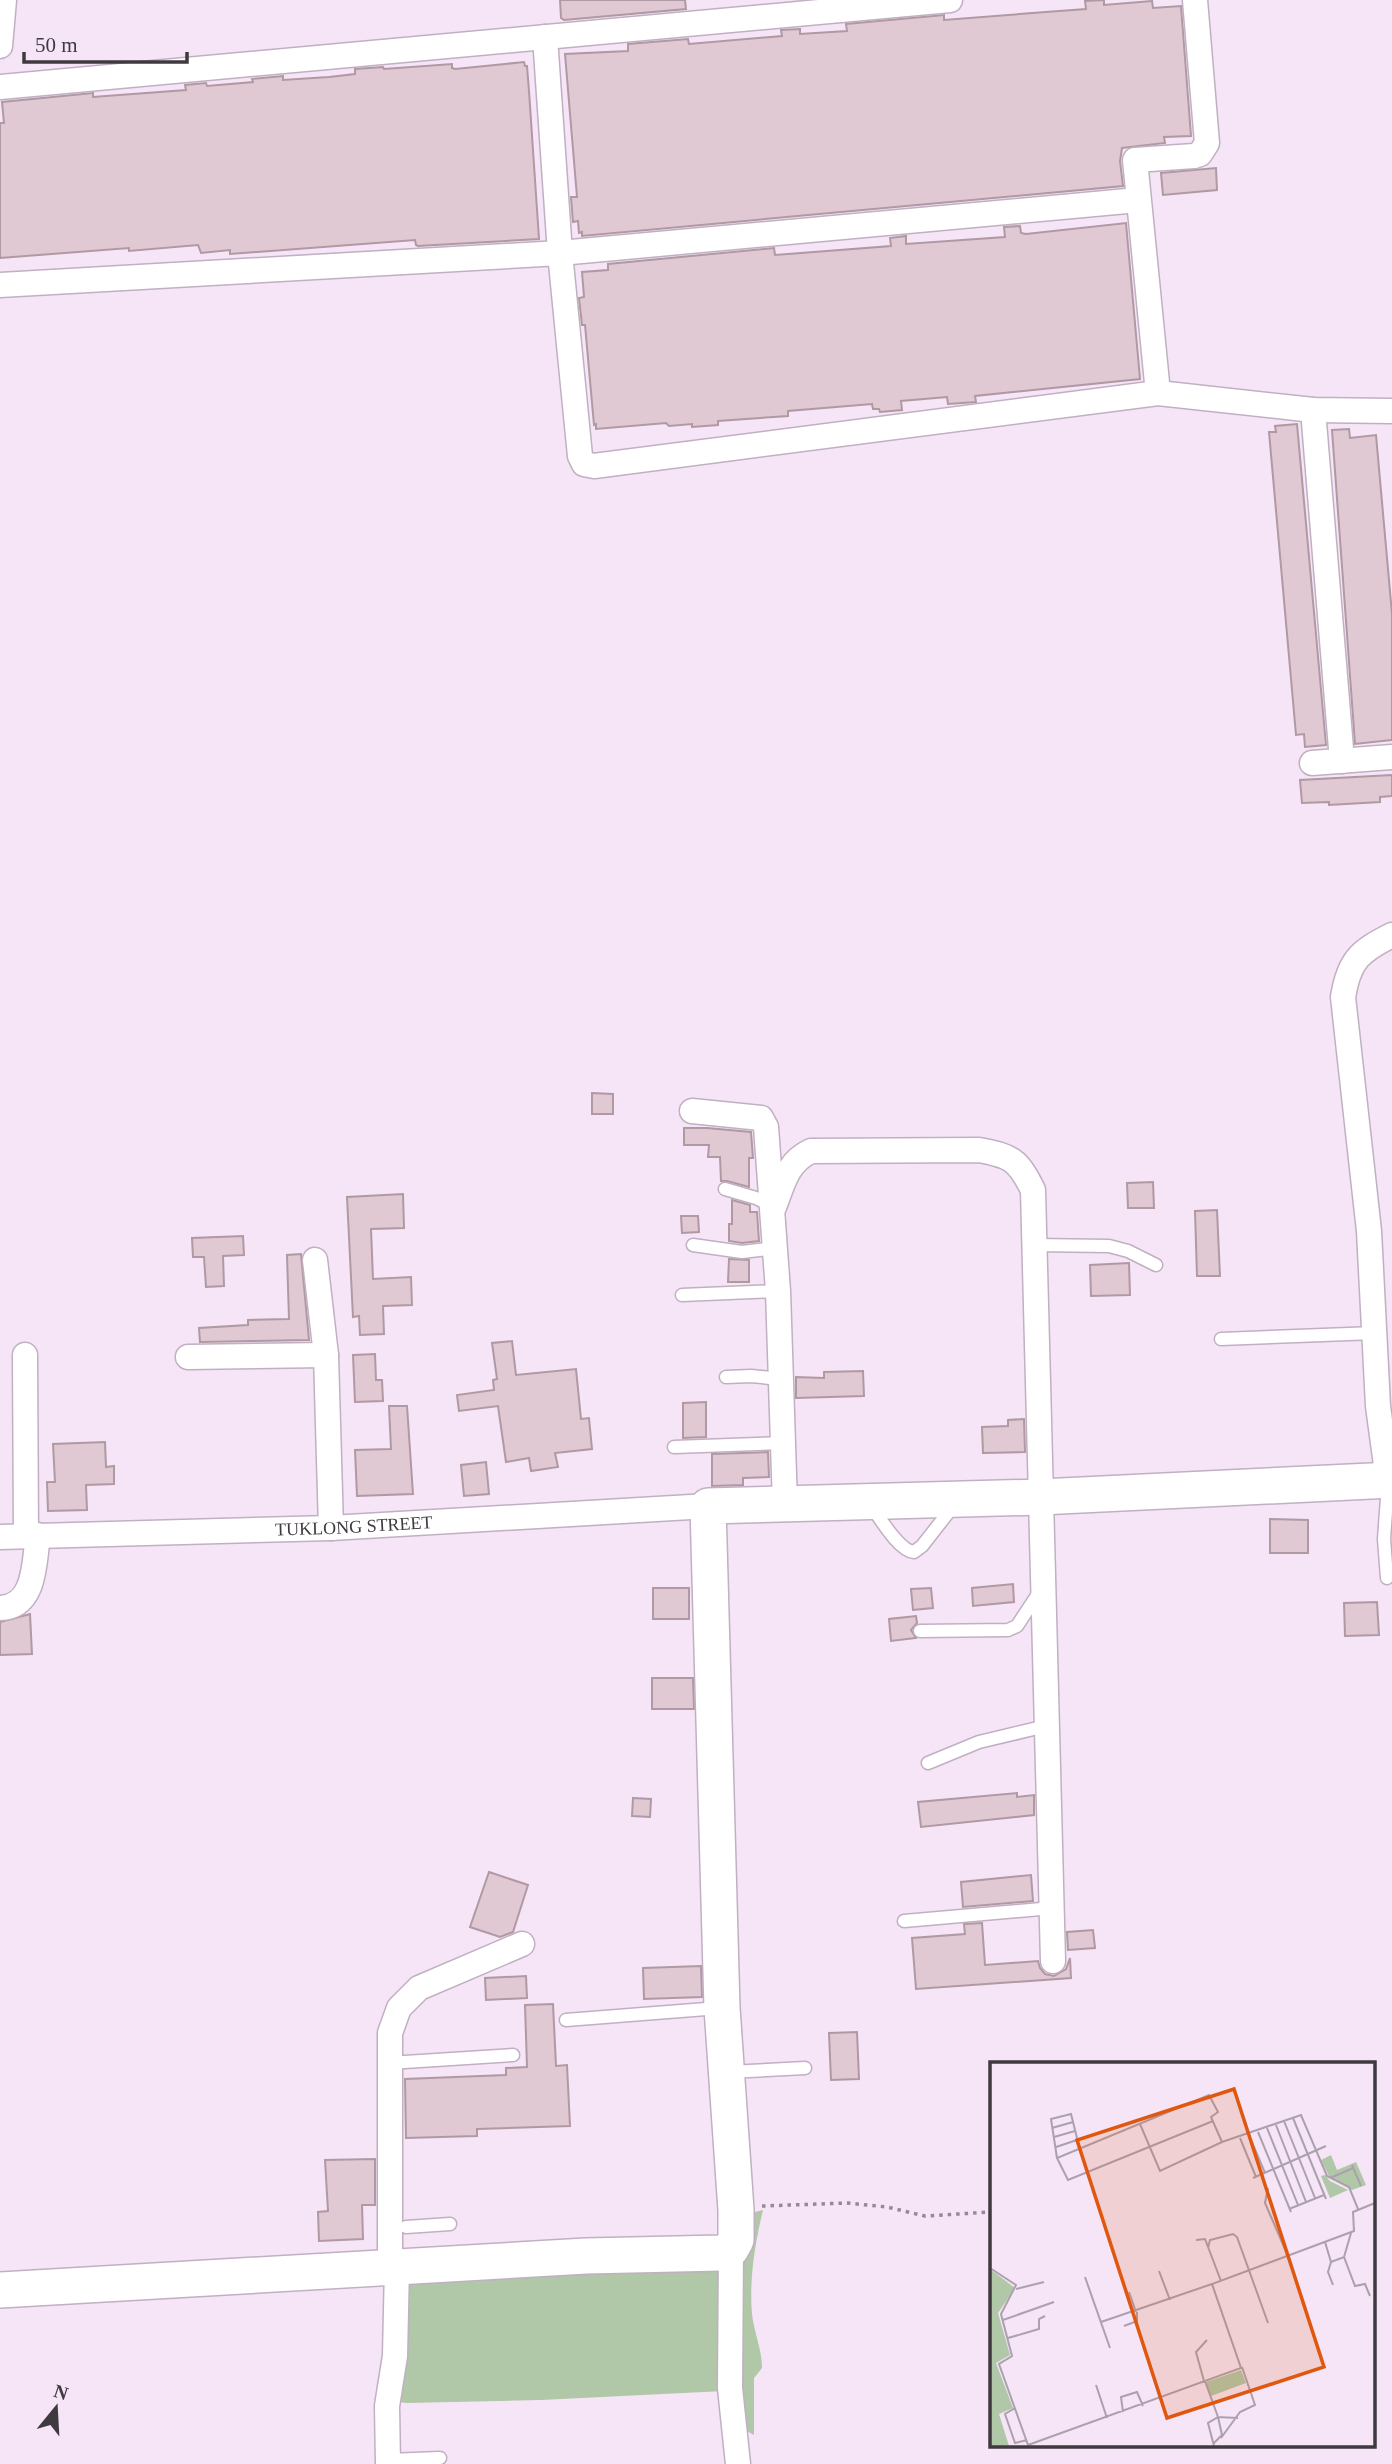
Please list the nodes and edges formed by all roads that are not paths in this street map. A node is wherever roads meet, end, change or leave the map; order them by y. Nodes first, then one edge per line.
1 (950, 0) edge
2 (1195, 0) edge
3 (3, 1) edge
4 (545, 37) junction
5 (0, 46) edge
6 (0, 87) edge
7 (1138, 201) junction
8 (560, 253) junction
9 (0, 285) edge
10 (1158, 393) junction
11 (1313, 410) junction
12 (1392, 415) edge
13 (1392, 757) edge
14 (1342, 761) junction
15 (1312, 763) dead end
16 (1392, 935) edge
17 (692, 1111) dead end
18 (725, 1189) dead end
19 (774, 1207) junction
20 (693, 1245) dead end
21 (1034, 1245) junction
22 (776, 1248) junction
23 (315, 1260) dead end
24 (1156, 1265) dead end
25 (778, 1291) junction
26 (682, 1295) dead end
27 (1375, 1333) junction
28 (1221, 1339) dead end
29 (25, 1354) dead end
30 (326, 1355) junction
31 (188, 1357) dead end
32 (726, 1377) dead end
33 (781, 1379) junction
34 (783, 1443) junction
35 (674, 1447) dead end
36 (1390, 1480) edge
37 (1040, 1497) junction
38 (959, 1499) junction
39 (868, 1503) junction
40 (785, 1505) junction
41 (708, 1506) junction
42 (331, 1528) junction
43 (32, 1535) junction
44 (0, 1537) edge
45 (1387, 1578) dead end
46 (1042, 1588) junction
47 (0, 1608) edge
48 (920, 1631) dead end
49 (1046, 1726) junction
50 (928, 1763) dead end
51 (1052, 1908) junction
52 (904, 1921) dead end
53 (522, 1944) dead end
54 (1053, 1961) dead end
55 (722, 2008) junction
56 (566, 2020) dead end
57 (513, 2055) dead end
58 (389, 2063) junction
59 (805, 2068) dead end
60 (725, 2072) junction
61 (450, 2224) dead end
62 (397, 2228) junction
63 (731, 2249) junction
64 (394, 2266) junction
65 (0, 2290) edge
66 (440, 2458) dead end
67 (388, 2462) edge
68 (738, 2464) edge

1 - 4 street
2 - 7 street
3 - 5 street
4 - 6 street
4 - 8 street
7 - 8 street
7 - 10 street
8 - 9 street
8 - 10 street
10 - 11 street
11 - 12 street
11 - 14 street
13 - 14 street
14 - 15 street
16 - 27 street
17 - 19 street
18 - 19 lane
19 - 21 street
19 - 22 street
20 - 22 lane
21 - 24 lane
21 - 37 street
22 - 25 street
23 - 30 street
25 - 26 lane
25 - 33 street
27 - 28 lane
27 - 36 street
29 - 43 street
30 - 31 street
30 - 42 street
32 - 33 lane
33 - 34 street
34 - 35 lane
34 - 40 street
36 - 37 street
36 - 45 lane
37 - 38 street
37 - 46 street
38 - 39 street
38 - 39 lane
39 - 40 street
40 - 41 street
41 - 42 street, TUKLONG STREET
41 - 55 street
42 - 43 street, TUKLONG STREET
43 - 44 street, TUKLONG STREET
43 - 47 street
46 - 48 lane
46 - 49 street
49 - 50 lane
49 - 51 street
51 - 52 lane
51 - 54 street
53 - 58 street
55 - 56 lane
55 - 60 street
57 - 58 lane
58 - 62 street
59 - 60 lane
60 - 63 street
61 - 62 lane
62 - 64 street
63 - 64 street
63 - 68 street
64 - 65 street
64 - 67 street
66 - 67 lane

